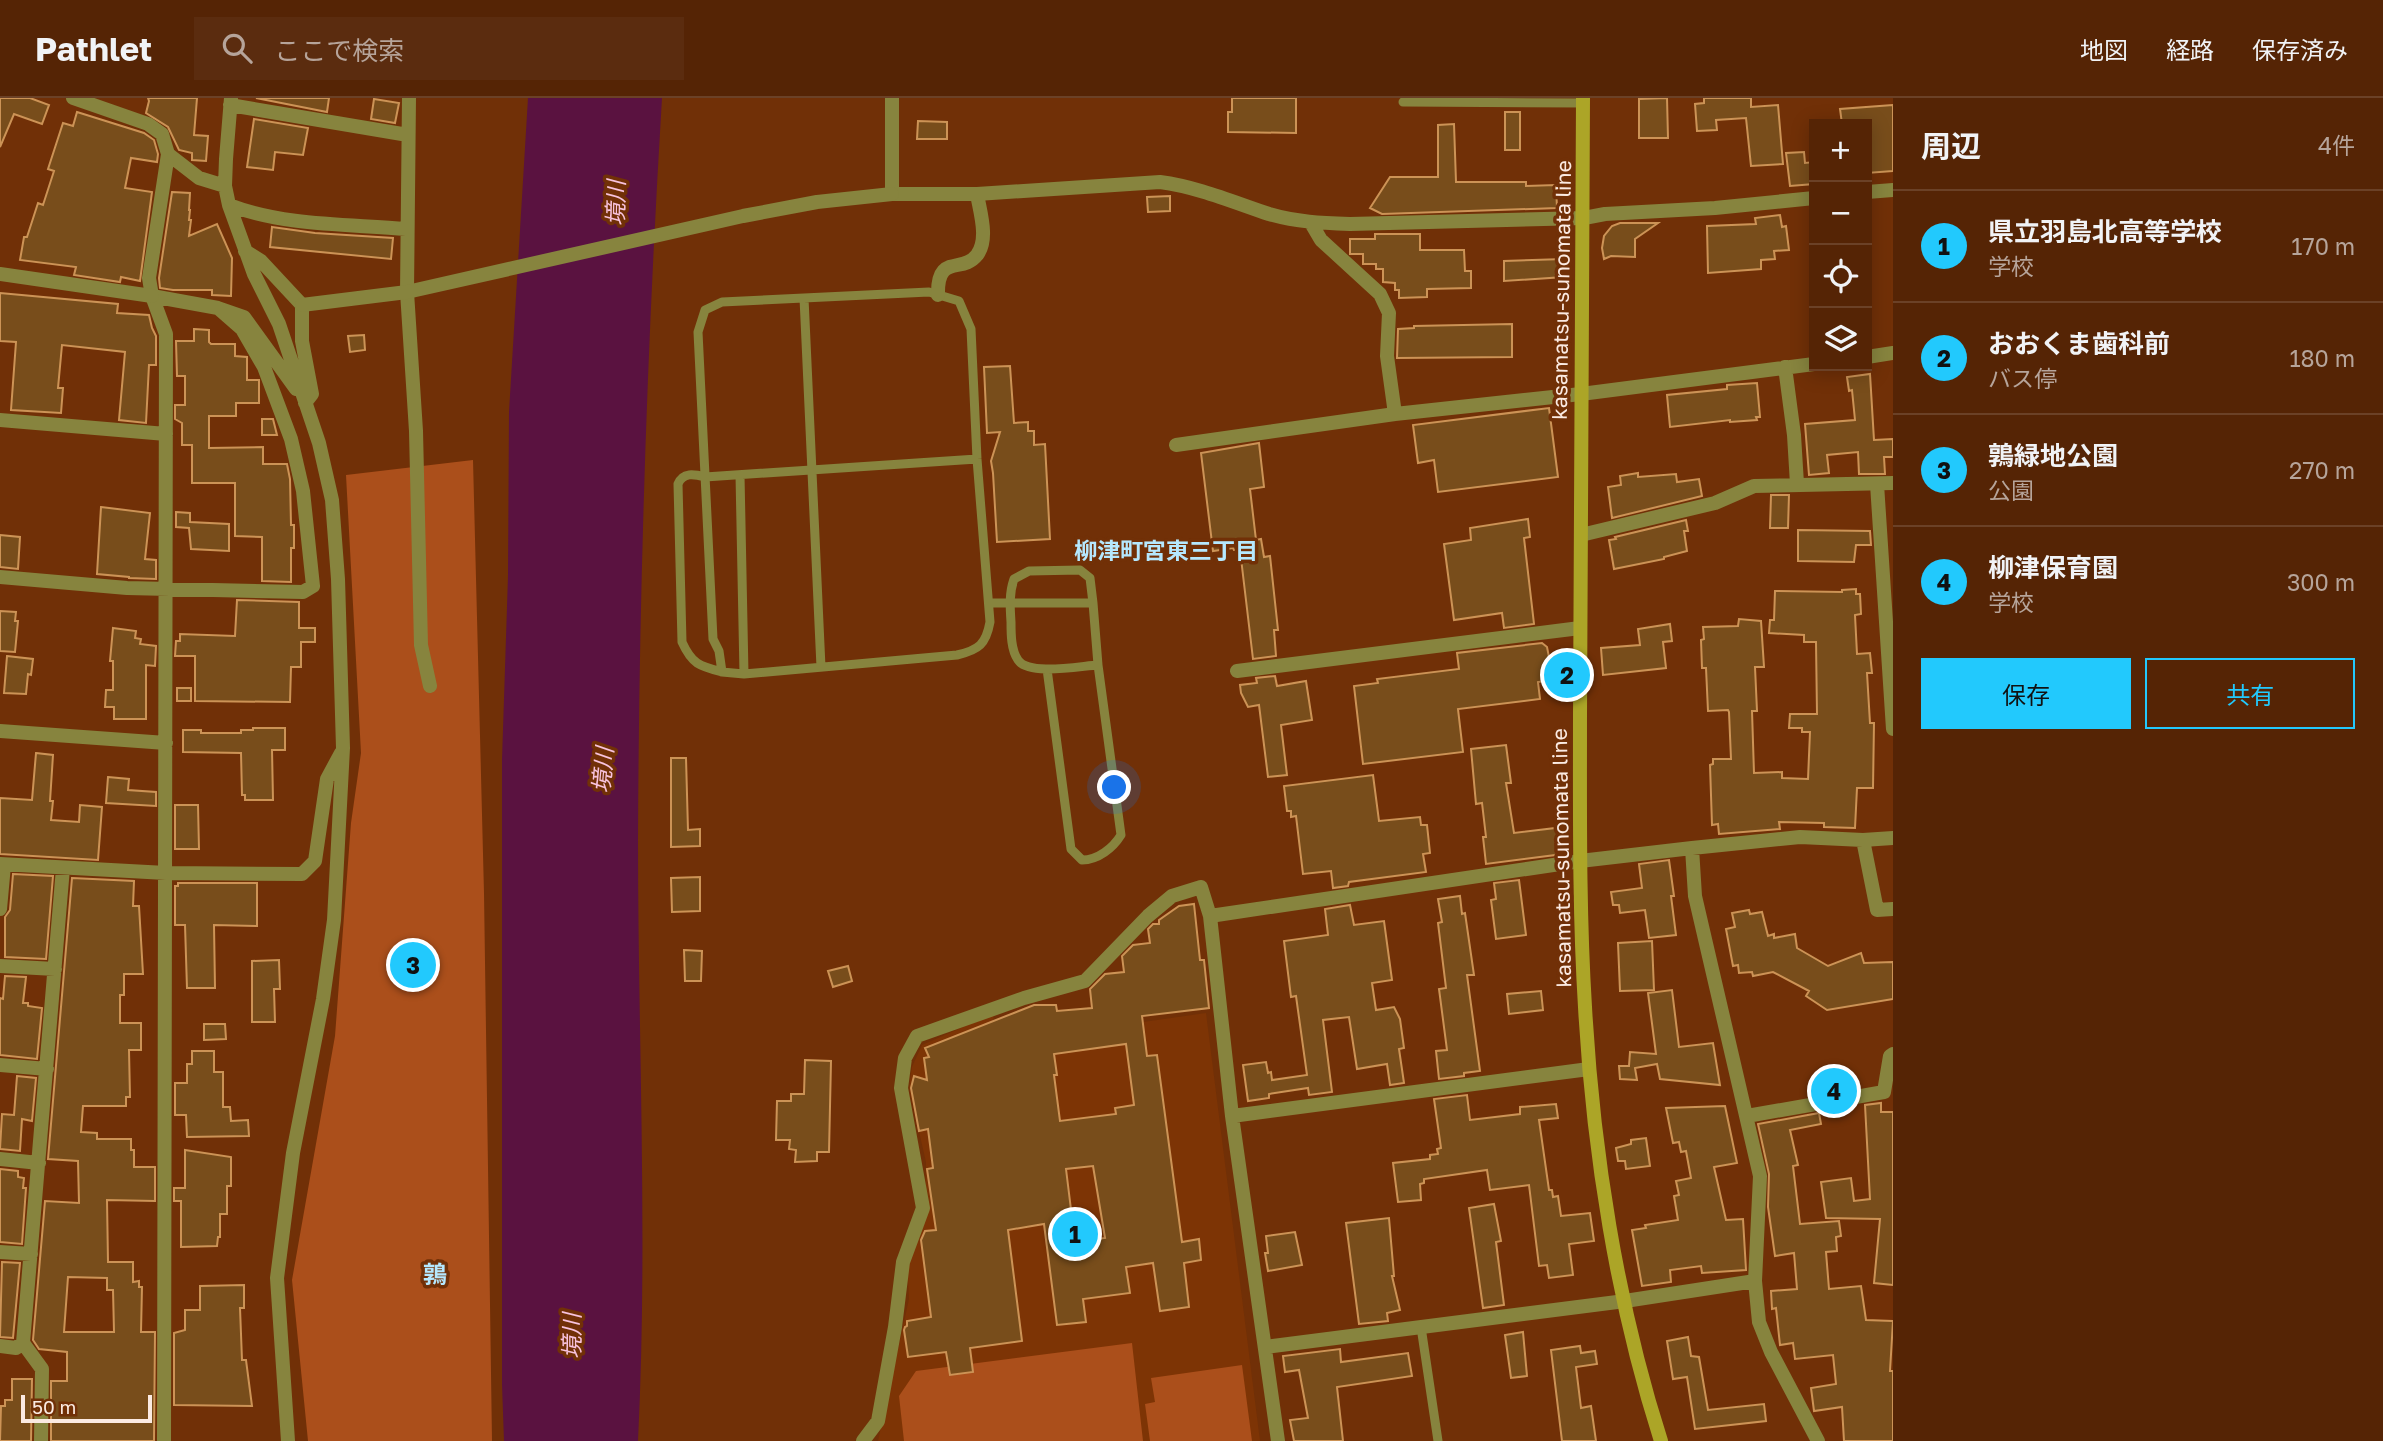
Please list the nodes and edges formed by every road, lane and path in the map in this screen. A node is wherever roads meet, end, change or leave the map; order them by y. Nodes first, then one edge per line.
1 (73, 98) edge
2 (408, 98) edge
3 (892, 98) edge
4 (230, 101) edge
5 (1583, 101) edge
6 (1403, 102) dead end
7 (408, 135) junction
8 (168, 154) junction
9 (225, 186) junction
10 (1893, 190) edge
11 (1872, 192) edge
12 (892, 194) junction
13 (977, 194) junction
14 (1809, 199) edge
15 (229, 205) junction
16 (1584, 218) junction
17 (1311, 223) junction
18 (407, 229) junction
19 (245, 251) junction
20 (0, 274) edge
21 (407, 292) junction
22 (937, 295) junction
23 (152, 296) junction
24 (804, 298) junction
25 (302, 305) junction
26 (218, 308) junction
27 (1893, 354) edge
28 (1872, 356) edge
29 (1809, 365) edge
30 (1785, 367) junction
31 (1581, 394) junction
32 (305, 403) junction
33 (1395, 414) junction
34 (0, 421) edge
35 (166, 434) junction
36 (1176, 445) dead end
37 (977, 459) junction
38 (813, 469) junction
39 (740, 474) junction
40 (705, 477) junction
41 (1893, 483) edge
42 (1797, 484) junction
43 (1877, 484) junction
44 (1581, 535) junction
45 (0, 577) edge
46 (166, 590) junction
47 (989, 603) junction
48 (1093, 603) junction
49 (1010, 604) junction
50 (1580, 628) junction
51 (1098, 665) junction
52 (821, 667) junction
53 (1047, 669) junction
54 (1237, 671) dead end
55 (722, 672) junction
56 (744, 674) junction
57 (430, 686) dead end
58 (1893, 729) edge
59 (0, 731) edge
60 (166, 743) junction
61 (343, 748) junction
62 (1893, 838) edge
63 (1863, 840) junction
64 (1692, 848) junction
65 (1580, 861) junction
66 (2, 864) edge
67 (63, 868) junction
68 (166, 873) junction
69 (0, 909) edge
70 (1893, 909) edge
71 (1210, 916) junction
72 (0, 966) edge
73 (55, 969) junction
74 (1893, 1054) edge
75 (0, 1065) edge
76 (47, 1069) junction
77 (1589, 1069) junction
78 (1232, 1116) junction
79 (1747, 1116) junction
80 (0, 1160) edge
81 (39, 1163) junction
82 (0, 1252) edge
83 (31, 1254) junction
84 (1755, 1281) junction
85 (1625, 1301) junction
86 (1421, 1327) junction
87 (23, 1343) junction
88 (0, 1346) edge
89 (1265, 1347) junction
90 (285, 1407) junction
91 (41, 1441) edge
92 (164, 1441) edge
93 (278, 1441) edge
94 (288, 1441) edge
95 (863, 1441) edge
96 (1278, 1441) edge
97 (1437, 1441) edge
98 (1661, 1441) edge
99 (1818, 1441) edge

1 - 8 street
2 - 7 street
3 - 12 street
4 - 7 street
4 - 9 street
5 - 6 lane
5 - 16 main road, kasamatsu-sunomata line
7 - 18 street
8 - 9 street
8 - 23 street
9 - 15 street
10 - 11 street
12 - 13 street
12 - 21 street
13 - 17 street
13 - 22 street
14 - 16 street
15 - 18 street
15 - 19 street
16 - 17 street
16 - 31 main road, kasamatsu-sunomata line
17 - 33 street
18 - 21 street
19 - 25 street
19 - 32 street
20 - 23 street
21 - 25 street
21 - 57 street
22 - 24 lane
22 - 37 lane
23 - 26 street
23 - 35 street
24 - 38 lane
24 - 40 lane
25 - 32 street
26 - 32 street
26 - 46 street
27 - 28 street
29 - 30 street
30 - 31 street
30 - 42 street
31 - 33 street
31 - 44 main road, kasamatsu-sunomata line
32 - 61 street
33 - 36 street
34 - 35 street
35 - 46 street
37 - 38 lane
37 - 47 lane
38 - 39 lane
38 - 52 lane
39 - 40 lane
39 - 56 lane
40 - 55 lane
40 - 55 lane
41 - 43 street
42 - 43 street
42 - 44 street
43 - 58 street
44 - 50 main road, kasamatsu-sunomata line
45 - 46 street
46 - 60 street
47 - 49 lane
47 - 52 lane
48 - 49 lane
48 - 49 lane
48 - 51 lane
49 - 53 lane
50 - 54 street
50 - 65 main road, kasamatsu-sunomata line
51 - 53 lane
51 - 53 lane
52 - 56 lane
55 - 56 lane
59 - 60 street
60 - 68 street
61 - 68 street
61 - 90 street
62 - 63 street
63 - 64 street
63 - 70 street
64 - 65 street
64 - 79 street
65 - 71 street
65 - 77 main road, kasamatsu-sunomata line
66 - 67 street
66 - 69 street
67 - 68 street
67 - 73 street
68 - 92 street
71 - 78 street
71 - 95 street
72 - 73 street
73 - 76 street
74 - 79 street
75 - 76 street
76 - 81 street
77 - 78 street
77 - 85 main road, kasamatsu-sunomata line
78 - 89 street
79 - 84 street
80 - 81 street
81 - 83 street
82 - 83 street
83 - 87 street
84 - 85 street
84 - 99 street
85 - 86 street
85 - 98 main road, kasamatsu-sunomata line
86 - 89 street
86 - 97 lane
87 - 88 street
87 - 91 street
89 - 96 street
90 - 93 street
90 - 94 street

